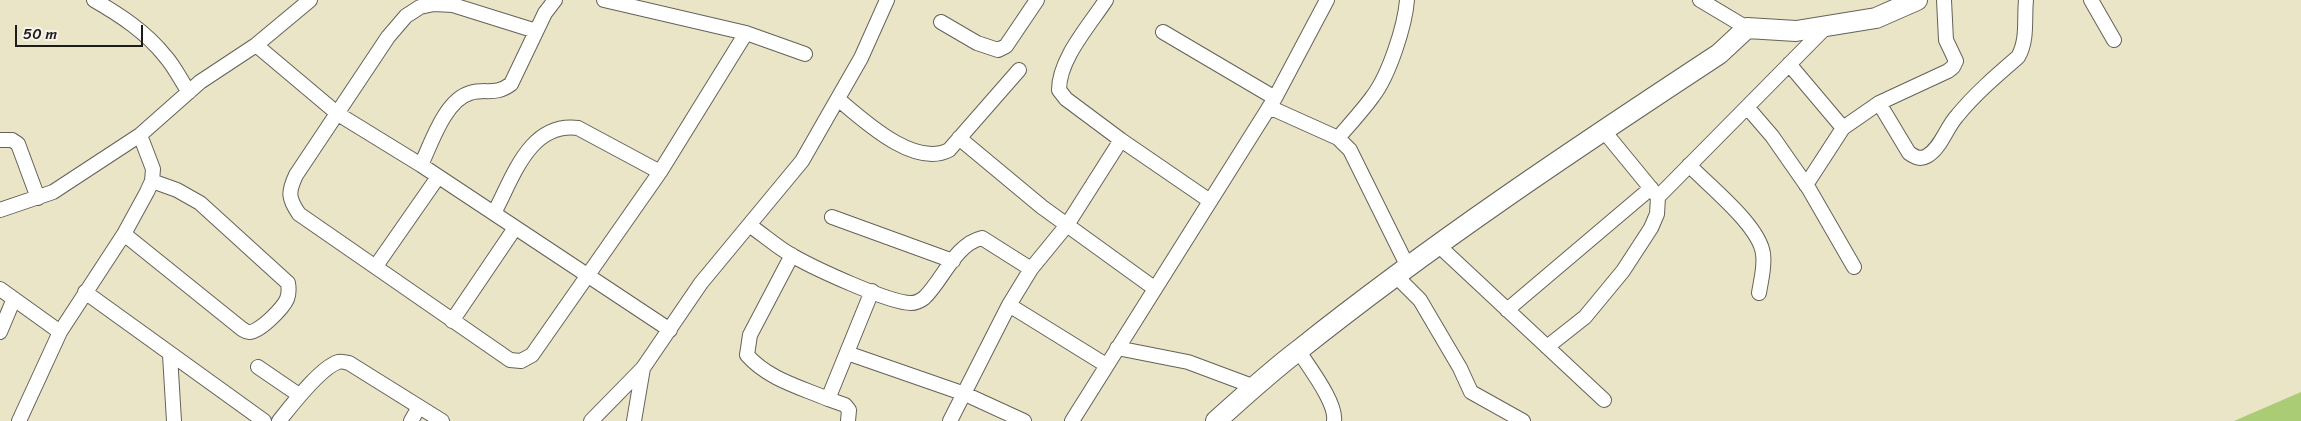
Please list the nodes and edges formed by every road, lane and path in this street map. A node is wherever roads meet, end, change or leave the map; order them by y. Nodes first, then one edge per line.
1 (94, 0) edge
2 (310, 0) edge
3 (555, 0) edge
4 (604, 0) edge
5 (887, 0) edge
6 (1037, 0) edge
7 (1106, 0) edge
8 (1327, 0) edge
9 (1407, 0) edge
10 (1700, 0) edge
11 (1917, 0) edge
12 (1944, 0) edge
13 (2026, 0) edge
14 (2091, 0) edge
15 (941, 22) dead end
16 (1828, 25) junction
17 (1747, 28) junction
18 (536, 31) junction
19 (1163, 32) dead end
20 (746, 33) junction
21 (2114, 40) dead end
22 (256, 45) junction
23 (804, 54) dead end
24 (1789, 64) junction
25 (1020, 70) dead end
26 (189, 92) junction
27 (838, 99) junction
28 (1272, 102) junction
29 (1880, 103) junction
30 (1747, 107) junction
31 (338, 114) junction
32 (1843, 128) junction
33 (1603, 130) junction
34 (140, 135) junction
35 (959, 138) junction
36 (1338, 138) junction
37 (0, 140) edge
38 (1121, 140) junction
39 (421, 165) junction
40 (1689, 165) junction
41 (660, 172) junction
42 (438, 177) junction
43 (152, 181) junction
44 (1806, 185) junction
45 (1655, 192) junction
46 (38, 198) junction
47 (1210, 201) junction
48 (0, 210) edge
49 (494, 214) junction
50 (832, 217) dead end
51 (750, 225) junction
52 (1067, 225) junction
53 (516, 228) junction
54 (124, 234) junction
55 (1438, 245) junction
56 (792, 256) junction
57 (953, 261) junction
58 (376, 266) junction
59 (1854, 267) dead end
60 (1031, 270) junction
61 (1402, 272) junction
62 (587, 274) junction
63 (1154, 288) junction
64 (0, 289) edge
65 (872, 291) junction
66 (85, 292) junction
67 (1759, 292) dead end
68 (13, 301) junction
69 (1009, 305) junction
70 (1507, 310) junction
71 (452, 321) junction
72 (670, 330) junction
73 (0, 332) edge
74 (60, 332) junction
75 (1547, 347) junction
76 (1117, 348) junction
77 (1298, 350) junction
78 (847, 353) junction
79 (170, 355) junction
80 (1106, 365) junction
81 (258, 368) dead end
82 (643, 368) junction
83 (1255, 387) junction
84 (965, 394) junction
85 (299, 395) junction
86 (828, 399) junction
87 (1604, 400) dead end
88 (419, 407) junction
89 (19, 421) edge
90 (174, 421) edge
91 (264, 421) edge
92 (280, 421) edge
93 (412, 421) edge
94 (442, 421) edge
95 (591, 421) edge
96 (634, 421) edge
97 (848, 421) edge
98 (950, 421) edge
99 (1024, 421) edge
100 (1072, 421) edge
101 (1216, 421) edge
102 (1334, 421) edge
103 (1524, 421) edge

1 - 26 street
2 - 22 street
3 - 18 street
4 - 20 street
5 - 27 street
6 - 15 street
7 - 38 street
8 - 28 street
9 - 36 street
10 - 17 street
11 - 16 street
12 - 29 street
13 - 29 street
14 - 21 street
16 - 17 street
16 - 24 street
17 - 33 street
18 - 31 street
18 - 39 street
19 - 28 street
20 - 23 street
20 - 41 street
22 - 26 street
22 - 31 street
24 - 30 street
24 - 32 street
25 - 35 street
26 - 34 street
27 - 35 street
27 - 51 street
28 - 36 street
28 - 47 street
29 - 32 street
30 - 40 street
30 - 44 street
31 - 39 street
31 - 58 street
32 - 44 street
33 - 45 street
33 - 55 street
34 - 43 street
34 - 46 street
35 - 52 street
36 - 61 street
37 - 46 street
38 - 47 street
38 - 52 street
39 - 42 street
40 - 45 street
40 - 67 street
41 - 49 street
41 - 62 street
42 - 49 street
42 - 58 street
43 - 54 street
43 - 54 street
44 - 59 street
45 - 70 street
45 - 75 street
46 - 48 street
47 - 63 street
49 - 53 street
50 - 57 street
51 - 56 street
51 - 72 street
52 - 60 street
52 - 63 street
53 - 62 street
53 - 71 street
54 - 66 street
55 - 61 street
55 - 70 street
56 - 65 street
56 - 86 street
57 - 60 street
57 - 65 street
58 - 71 street
60 - 69 street
61 - 77 street
61 - 103 street
62 - 71 street
62 - 72 street
63 - 76 street
64 - 68 street
65 - 78 street
66 - 74 street
66 - 79 street
68 - 73 street
68 - 74 street
69 - 80 street
69 - 84 street
70 - 75 street
72 - 82 street
74 - 89 street
75 - 87 street
76 - 80 street
76 - 83 street
77 - 83 street
77 - 102 street
78 - 84 street
78 - 86 street
79 - 90 street
79 - 91 street
80 - 100 street
81 - 85 street
82 - 95 street
82 - 96 street
83 - 101 street
84 - 98 street
84 - 99 street
85 - 88 street
85 - 92 street
86 - 97 street
88 - 93 street
88 - 94 street

